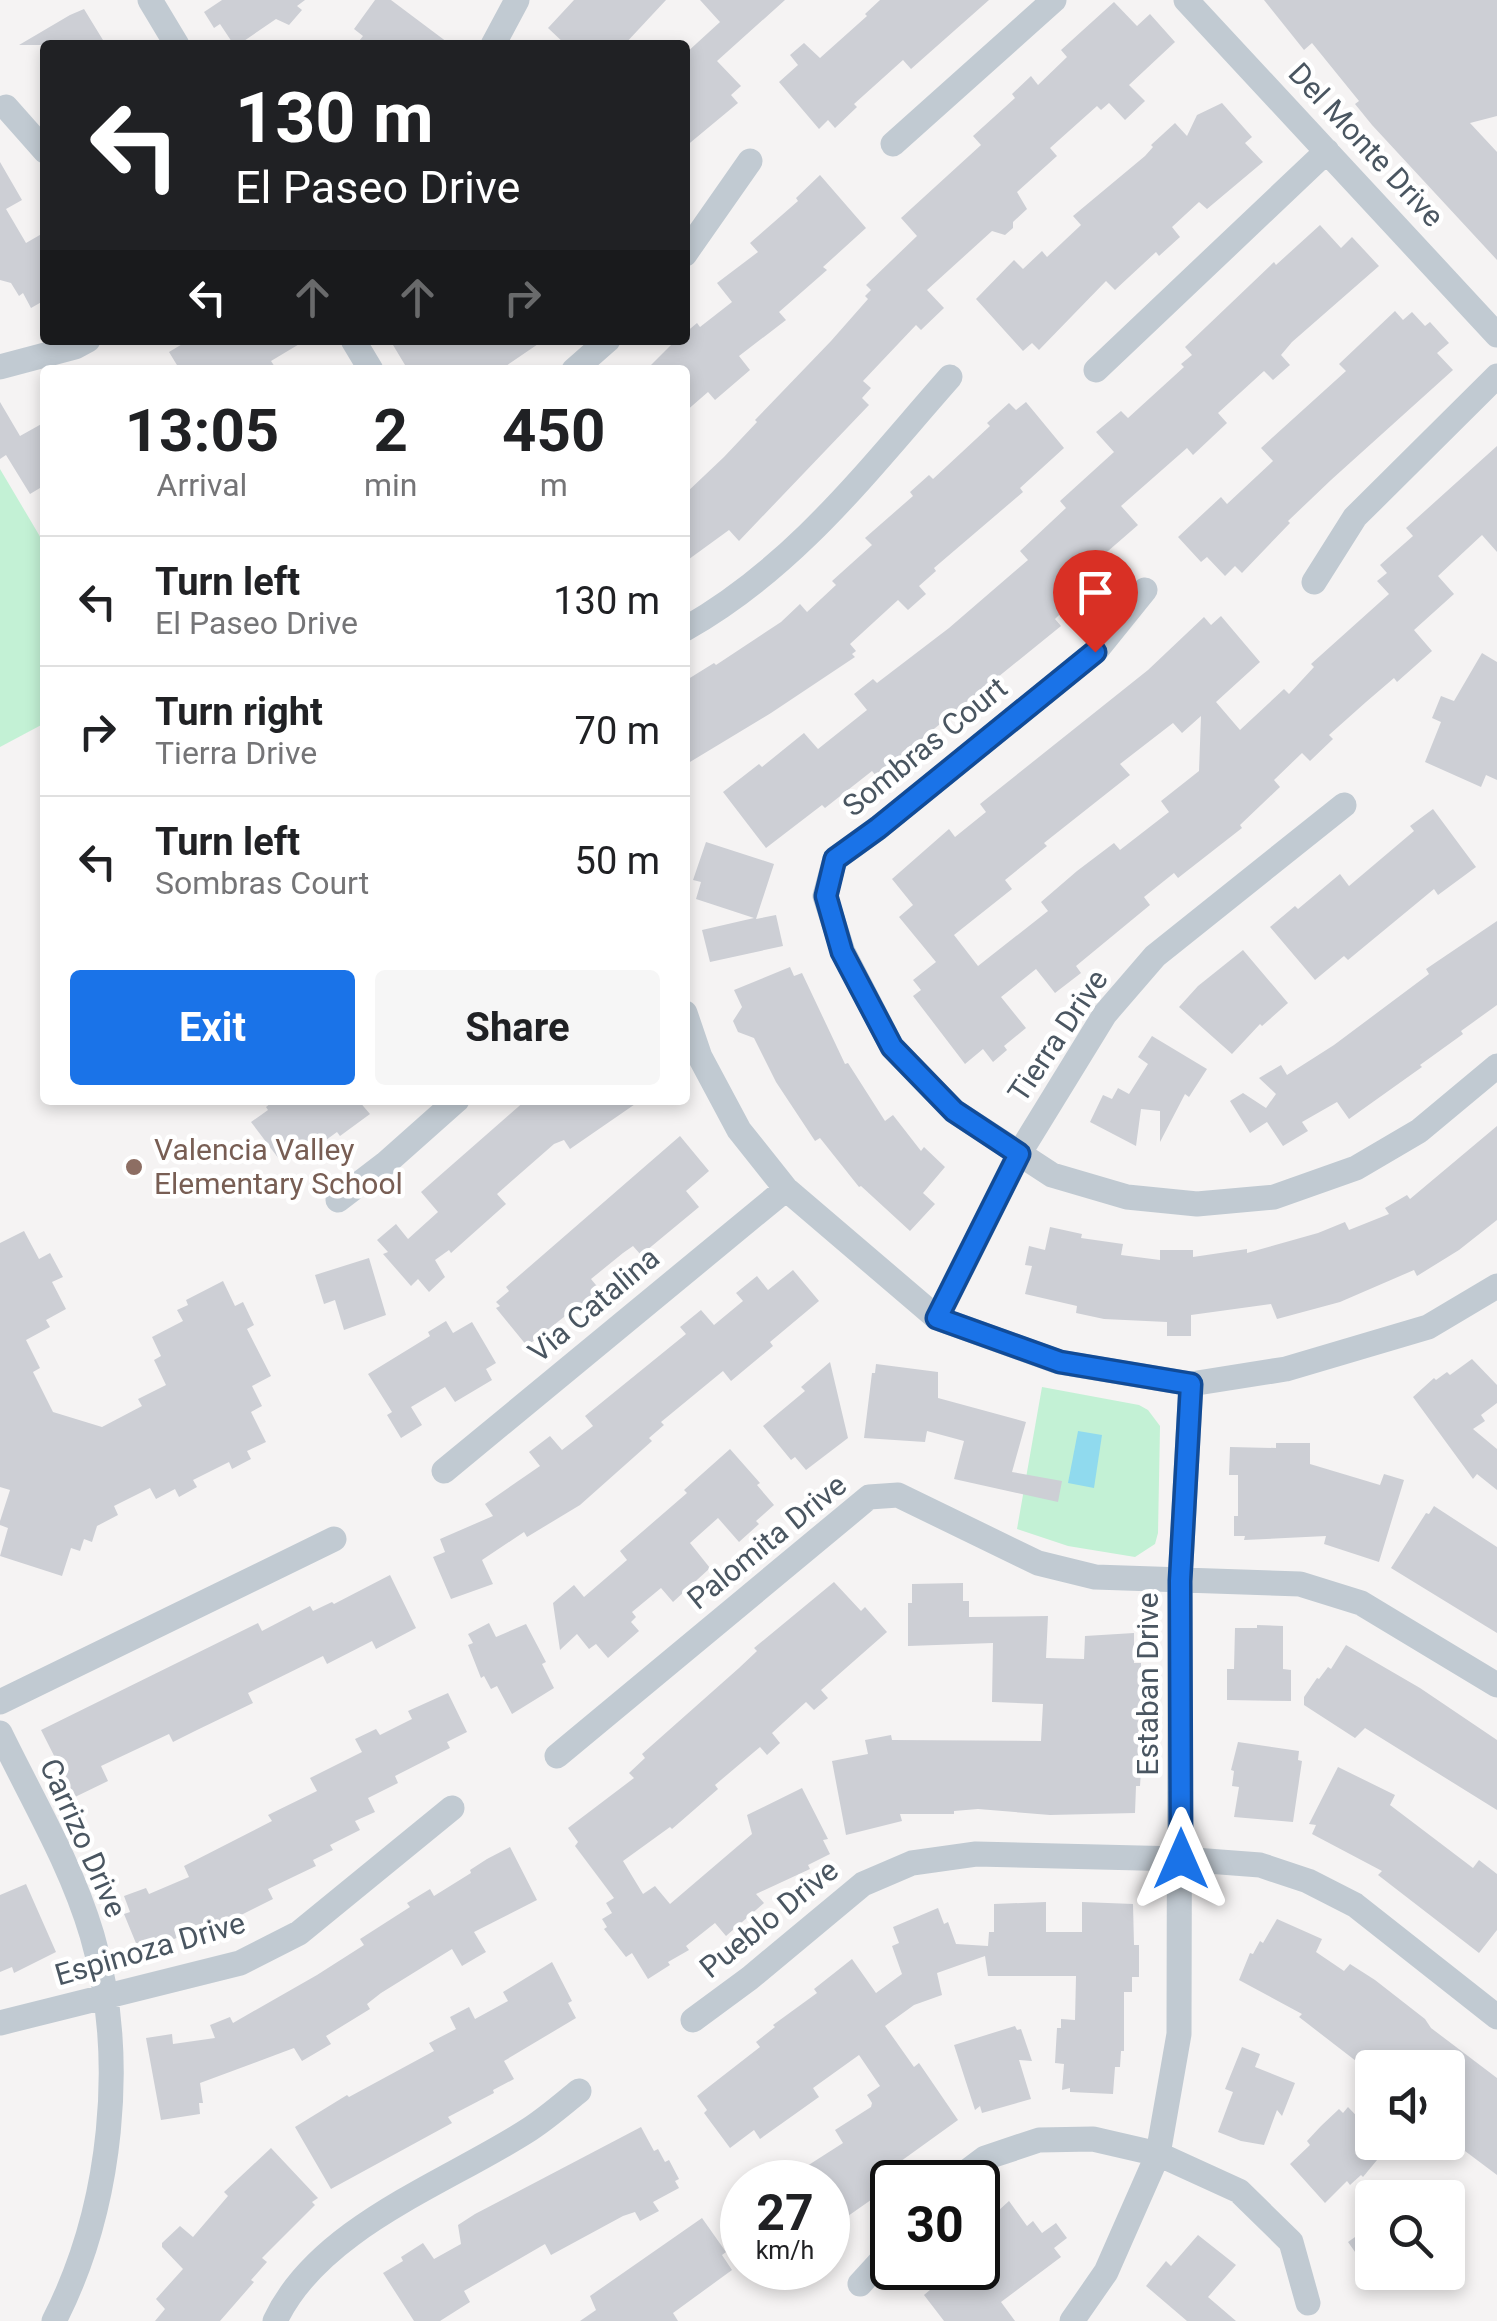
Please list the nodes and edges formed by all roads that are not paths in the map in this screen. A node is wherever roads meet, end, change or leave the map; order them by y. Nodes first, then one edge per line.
1 (150, 0) edge
2 (517, 0) edge
3 (1054, 0) edge
4 (1186, 0) edge
5 (174, 40) edge
6 (495, 40) edge
7 (6, 107) dead end
8 (894, 144) dead end
9 (40, 145) edge
10 (1327, 151) junction
11 (750, 162) dead end
12 (690, 247) edge
13 (1497, 335) edge
14 (80, 345) edge
15 (602, 345) edge
16 (580, 365) edge
17 (0, 367) edge
18 (1096, 370) dead end
19 (1497, 376) edge
20 (950, 377) dead end
21 (1314, 582) dead end
22 (1145, 590) dead end
23 (690, 626) edge
24 (1344, 805) dead end
25 (690, 1028) edge
26 (1497, 1066) edge
27 (451, 1105) edge
28 (1019, 1154) junction
29 (786, 1189) junction
30 (338, 1200) dead end
31 (1495, 1291) edge
32 (937, 1318) junction
33 (1191, 1384) junction
34 (444, 1471) dead end
35 (334, 1539) dead end
36 (1180, 1581) junction
37 (1497, 1684) edge
38 (0, 1702) edge
39 (0, 1733) edge
40 (557, 1756) dead end
41 (452, 1808) dead end
42 (1181, 1859) junction
43 (106, 1998) junction
44 (1497, 2017) edge
45 (693, 2020) dead end
46 (0, 2023) edge
47 (578, 2091) dead end
48 (1158, 2154) junction
49 (982, 2160) edge
50 (870, 2273) edge
51 (860, 2284) dead end
52 (1308, 2303) dead end
53 (54, 2321) edge
54 (275, 2321) edge
55 (1072, 2321) edge

1 - 5 street
2 - 6 street
3 - 8 street
4 - 10 street, Del Monte Drive
7 - 9 street
10 - 13 street, Del Monte Drive
10 - 18 street
11 - 12 street
14 - 17 street
15 - 16 street
19 - 21 street
20 - 23 street
22 - 28 street, Sombras Court
24 - 28 street, Tierra Drive
25 - 29 street
26 - 28 street, Sombras Court
27 - 30 street
28 - 32 street, Tierra Drive
29 - 32 street
29 - 34 street, Via Catalina
31 - 33 street
32 - 33 street
33 - 36 street, Estaban Drive
35 - 38 street
36 - 37 street, Palomita Drive
36 - 40 street, Palomita Drive
36 - 42 street, Estaban Drive
39 - 43 street, Carrizo Drive
41 - 43 street, Espinoza Drive
42 - 44 street, Pueblo Drive
42 - 45 street, Pueblo Drive
42 - 48 street, Estaban Drive
43 - 46 street, Espinoza Drive
43 - 53 street, Carrizo Drive
47 - 54 street
48 - 49 street
48 - 52 street
48 - 55 street, Estaban Drive
50 - 51 street

